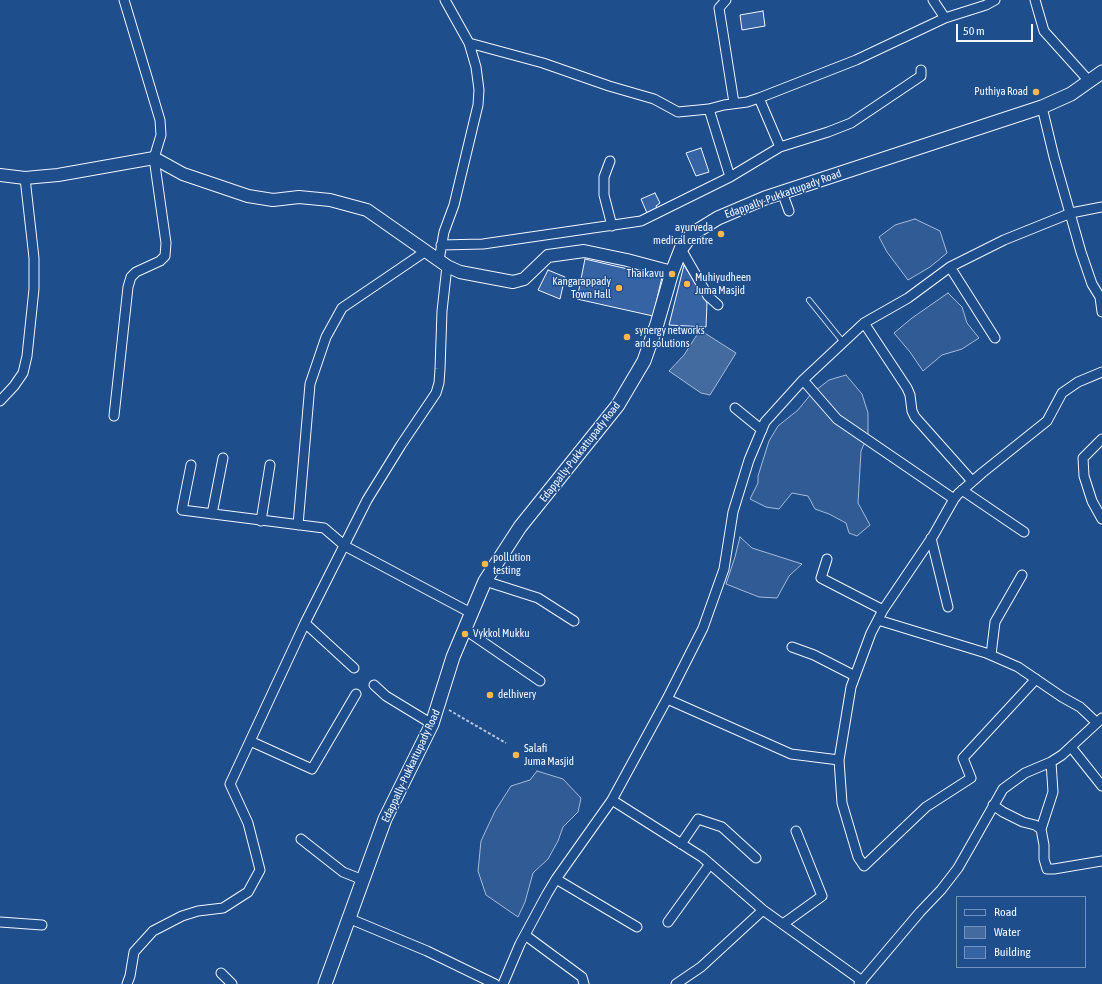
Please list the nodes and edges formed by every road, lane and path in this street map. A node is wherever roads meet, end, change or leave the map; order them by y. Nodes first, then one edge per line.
1 (124, 0) edge
2 (445, 0) edge
3 (726, 0) edge
4 (933, 0) edge
5 (995, 0) edge
6 (1035, 0) edge
7 (945, 18) junction
8 (469, 43) junction
9 (921, 70) dead end
10 (1102, 72) edge
11 (1089, 81) junction
12 (759, 98) junction
13 (734, 103) junction
14 (1042, 107) junction
15 (709, 110) junction
16 (780, 147) junction
17 (154, 158) junction
18 (610, 161) dead end
19 (0, 175) edge
20 (730, 177) junction
21 (25, 178) junction
22 (782, 192) junction
23 (1102, 207) edge
24 (789, 211) dead end
25 (1071, 213) junction
26 (612, 226) junction
27 (441, 246) junction
28 (681, 249) junction
29 (426, 251) junction
30 (443, 263) junction
31 (950, 267) junction
32 (672, 272) junction
33 (809, 300) dead end
34 (718, 305) dead end
35 (1102, 312) edge
36 (864, 323) junction
37 (995, 338) dead end
38 (843, 342) junction
39 (1102, 372) edge
40 (802, 380) junction
41 (0, 401) edge
42 (735, 408) dead end
43 (114, 416) dead end
44 (762, 430) junction
45 (1102, 439) edge
46 (223, 458) dead end
47 (191, 465) dead end
48 (270, 465) dead end
49 (972, 481) junction
50 (962, 490) junction
51 (954, 499) junction
52 (212, 514) junction
53 (1102, 519) edge
54 (261, 520) junction
55 (298, 525) junction
56 (1024, 532) dead end
57 (931, 538) junction
58 (345, 546) junction
59 (827, 559) dead end
60 (1022, 575) dead end
61 (485, 581) junction
62 (948, 607) dead end
63 (883, 610) junction
64 (471, 613) junction
65 (878, 620) junction
66 (574, 621) dead end
67 (305, 623) junction
68 (464, 629) junction
69 (792, 647) dead end
70 (991, 655) junction
71 (354, 668) dead end
72 (854, 676) junction
73 (1036, 679) junction
74 (540, 681) dead end
75 (374, 685) dead end
76 (356, 694) dead end
77 (667, 699) junction
78 (439, 705) junction
79 (1099, 720) edge
80 (432, 724) junction
81 (250, 741) junction
82 (506, 743) dead end
83 (1071, 747) junction
84 (839, 760) junction
85 (1051, 762) junction
86 (1102, 786) edge
87 (612, 800) junction
88 (993, 805) junction
89 (1041, 829) junction
90 (796, 831) dead end
91 (302, 839) dead end
92 (681, 844) junction
93 (756, 858) dead end
94 (1102, 861) edge
95 (710, 864) junction
96 (556, 879) junction
97 (363, 880) junction
98 (763, 910) junction
99 (348, 918) junction
100 (0, 922) edge
101 (668, 922) dead end
102 (783, 924) junction
103 (42, 925) dead end
104 (637, 927) dead end
105 (525, 935) junction
106 (221, 973) dead end
107 (860, 982) edge
108 (127, 984) edge
109 (232, 984) edge
110 (325, 984) edge
111 (495, 984) edge
112 (503, 984) edge
113 (584, 984) edge
114 (676, 984) edge

1 - 17 street
2 - 8 street
3 - 13 street
4 - 7 street
5 - 7 street
6 - 11 street
7 - 12 street
8 - 15 street
8 - 27 street
9 - 16 street
10 - 11 main road, Edappally-Pukkattupady Road
11 - 14 main road, Edappally-Pukkattupady Road
12 - 13 street
12 - 16 street
13 - 15 street
14 - 22 main road, Edappally-Pukkattupady Road
14 - 25 street
15 - 20 street
16 - 20 street
17 - 21 street
17 - 29 street
17 - 43 street
18 - 26 street
19 - 21 street
20 - 26 street
21 - 41 street
22 - 24 street
22 - 28 main road, Edappally-Pukkattupady Road
23 - 25 street
25 - 31 street
25 - 35 street
26 - 27 street
27 - 30 street
28 - 32 main road, Edappally-Pukkattupady Road
28 - 34 street
29 - 30 street
29 - 55 street
30 - 32 street
30 - 58 street
31 - 36 street
31 - 37 street
32 - 61 main road, Edappally-Pukkattupady Road
33 - 38 lane
36 - 38 street
36 - 49 street
38 - 40 street
39 - 49 street
40 - 44 street
40 - 51 street
42 - 44 street
44 - 77 street
45 - 53 street
46 - 52 street
47 - 52 street
48 - 54 street
49 - 50 street
50 - 51 street
50 - 56 street
51 - 57 street
52 - 54 street
54 - 55 street
55 - 58 street
57 - 62 street
57 - 63 street
58 - 64 street
58 - 67 street
59 - 63 street
60 - 70 street
61 - 64 main road, Edappally-Pukkattupady Road
61 - 66 street
63 - 65 street
64 - 68 main road, Edappally-Pukkattupady Road
65 - 70 street
65 - 72 street
67 - 71 street
67 - 81 street
68 - 74 street
68 - 78 main road, Edappally-Pukkattupady Road
69 - 72 street
70 - 73 street
72 - 84 street
73 - 79 street
73 - 84 street
75 - 80 street
76 - 81 street
77 - 84 street
77 - 87 street
78 - 80 main road, Edappally-Pukkattupady Road
78 - 82 path
79 - 83 street
80 - 97 main road, Edappally-Pukkattupady Road
81 - 108 street
83 - 85 street
83 - 86 street
85 - 88 street
85 - 89 street
87 - 92 street
87 - 96 street
88 - 89 street
88 - 107 street
89 - 94 street
90 - 102 street
91 - 97 street
92 - 93 street
92 - 95 street
95 - 98 street
95 - 101 street
96 - 104 street
96 - 105 street
97 - 99 main road, Edappally-Pukkattupady Road
98 - 102 street
98 - 114 street
99 - 110 main road, Edappally-Pukkattupady Road
99 - 111 street
100 - 103 street
102 - 107 street
105 - 112 street
105 - 113 street
106 - 109 street

